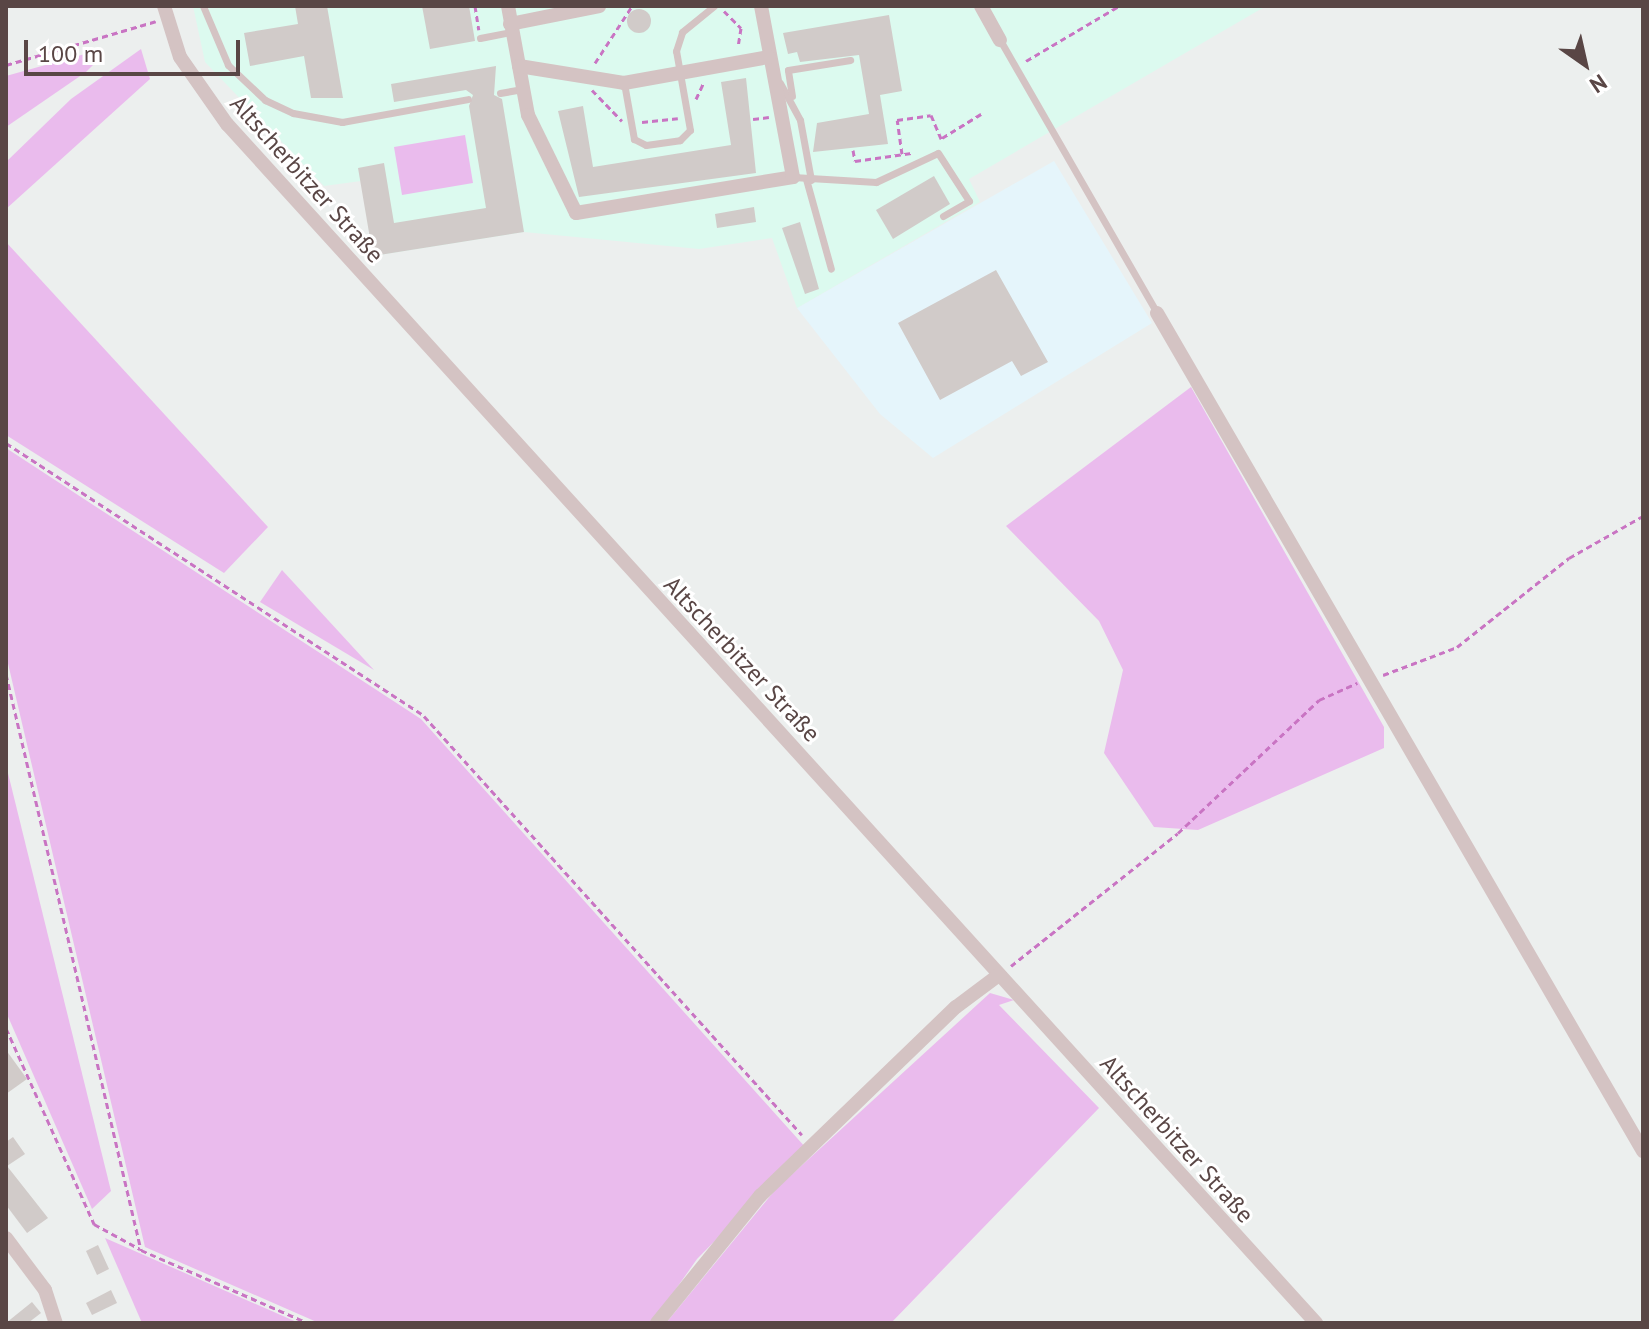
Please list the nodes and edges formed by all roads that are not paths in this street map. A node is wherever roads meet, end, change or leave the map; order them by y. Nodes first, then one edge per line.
1 (203, 6) edge
2 (508, 6) edge
3 (599, 6) edge
4 (714, 6) edge
5 (761, 6) edge
6 (981, 6) edge
7 (165, 12) edge
8 (511, 28) junction
9 (480, 38) road end
10 (1000, 40) joint
11 (769, 57) junction
12 (850, 60) dead end
13 (519, 66) junction
14 (678, 72) junction
15 (773, 75) junction
16 (624, 83) junction
17 (523, 89) junction
18 (500, 93) dead end
19 (468, 99) dead end
20 (792, 99) junction
21 (803, 179) junction
22 (943, 216) dead end
23 (831, 269) dead end
24 (1157, 313) joint
25 (999, 975) junction
26 (1643, 1151) edge
27 (6, 1238) edge
28 (56, 1323) edge
29 (657, 1323) edge
30 (1316, 1323) edge

1 - 19 lane
2 - 8 street
3 - 8 street
4 - 14 lane
5 - 11 street
6 - 10 street
7 - 25 street, Altscherbitzer Straße
8 - 9 lane
8 - 13 street
10 - 24 lane
11 - 14 street
11 - 15 street
12 - 20 lane
13 - 16 street
13 - 17 street
14 - 16 street
14 - 16 lane
15 - 20 lane
15 - 21 street
17 - 18 lane
17 - 21 street
20 - 21 lane
21 - 22 lane
21 - 23 lane
24 - 26 street
25 - 29 street
25 - 30 street, Altscherbitzer Straße
27 - 28 street

